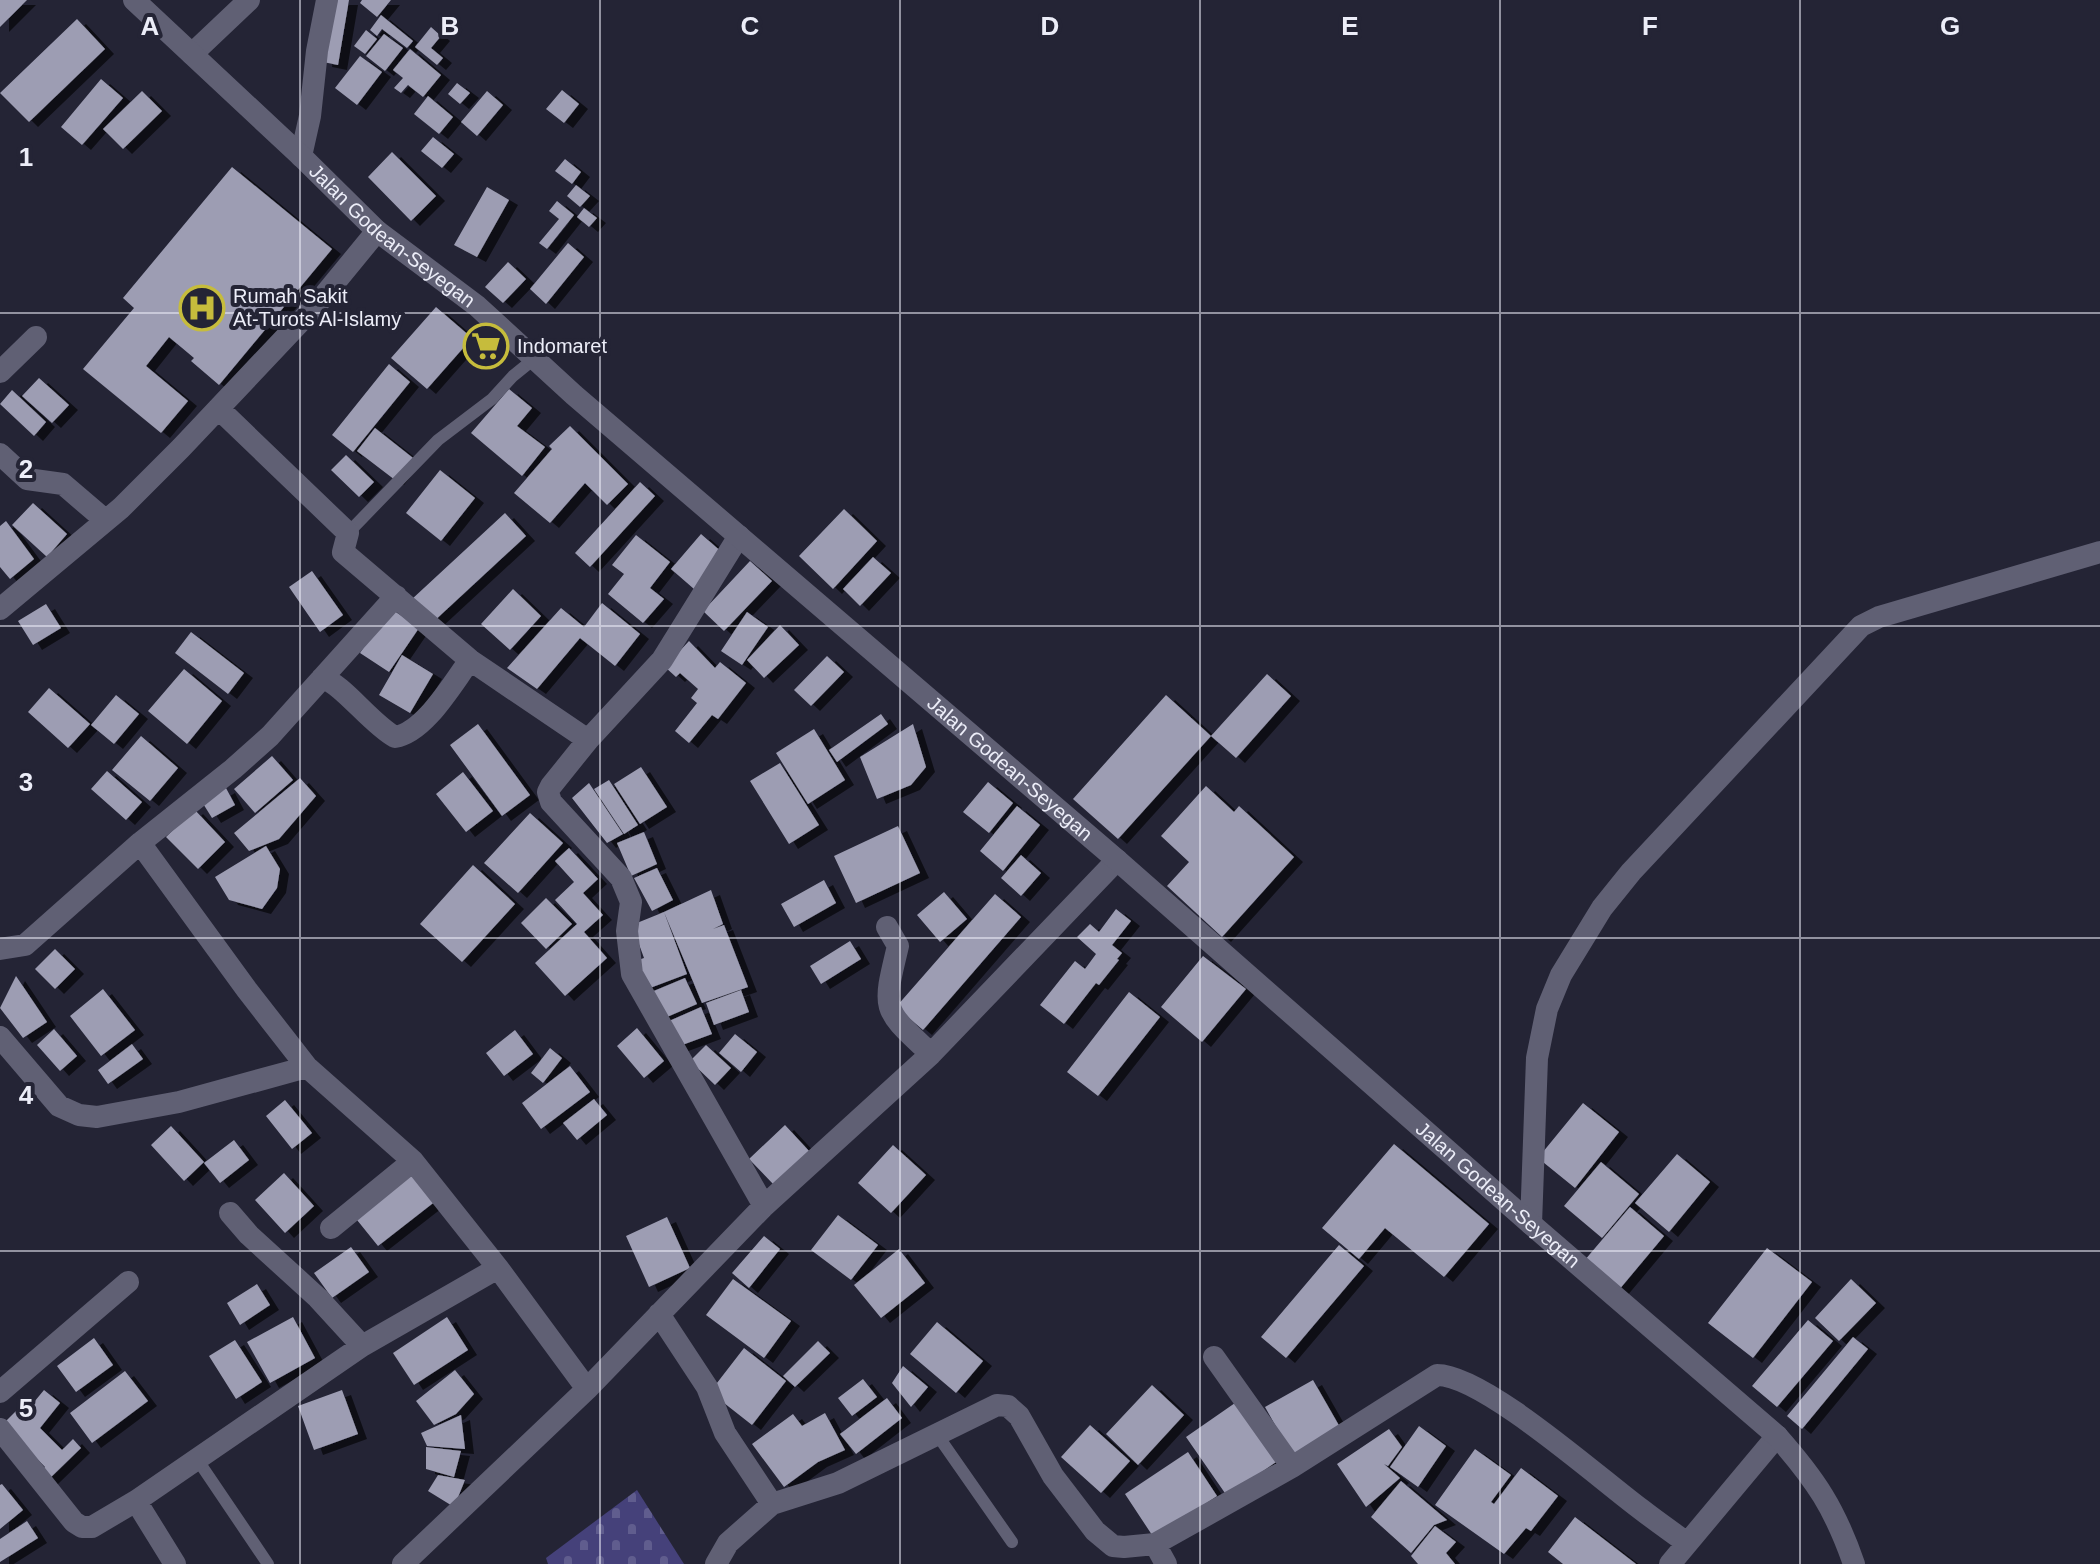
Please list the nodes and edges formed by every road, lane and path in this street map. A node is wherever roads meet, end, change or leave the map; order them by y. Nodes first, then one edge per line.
1 (134, 0) edge
2 (249, 0) edge
3 (327, 0) edge
4 (192, 54) junction
5 (301, 156) junction
6 (377, 231) junction
7 (36, 337) dead end
8 (534, 359) junction
9 (0, 372) edge
10 (219, 409) junction
11 (0, 454) edge
12 (105, 520) junction
13 (348, 533) junction
14 (739, 536) junction
15 (2100, 552) edge
16 (396, 596) junction
17 (0, 609) edge
18 (470, 660) junction
19 (322, 678) junction
20 (588, 740) junction
21 (140, 843) junction
22 (1117, 860) junction
23 (887, 927) dead end
24 (0, 949) edge
25 (0, 1037) edge
26 (931, 1054) junction
27 (307, 1067) junction
28 (413, 1161) junction
29 (764, 1206) junction
30 (230, 1213) dead end
31 (1531, 1224) junction
32 (331, 1228) dead end
33 (498, 1268) junction
34 (128, 1282) dead end
35 (659, 1314) junction
36 (362, 1346) junction
37 (1214, 1357) dead end
38 (587, 1389) junction
39 (0, 1392) edge
40 (0, 1429) edge
41 (938, 1436) junction
42 (1777, 1436) junction
43 (197, 1459) junction
44 (1292, 1467) junction
45 (136, 1501) junction
46 (772, 1504) junction
47 (1012, 1542) dead end
48 (1687, 1543) junction
49 (1161, 1554) edge
50 (175, 1564) edge
51 (268, 1564) edge
52 (403, 1564) edge
53 (716, 1564) edge
54 (1670, 1564) edge
55 (1854, 1564) edge

1 - 4 street, Jalan Godean-Seyegan
2 - 4 street
3 - 5 street
4 - 5 street, Jalan Godean-Seyegan
5 - 6 street, Jalan Godean-Seyegan
6 - 8 street, Jalan Godean-Seyegan
6 - 10 street
7 - 9 street
8 - 13 lane
8 - 14 street, Jalan Godean-Seyegan
10 - 12 street
10 - 13 street
11 - 12 street
12 - 17 street
13 - 16 street
14 - 20 street
14 - 22 street, Jalan Godean-Seyegan
15 - 31 street
16 - 18 street
16 - 19 street
18 - 19 street
18 - 20 street
19 - 21 street
20 - 29 street
21 - 24 street
21 - 27 street
22 - 26 street
22 - 31 street, Jalan Godean-Seyegan
23 - 26 street
25 - 27 street
26 - 29 street
27 - 28 street
28 - 32 street
28 - 33 street
29 - 35 street
30 - 36 street
31 - 42 street, Jalan Godean-Seyegan
33 - 36 street
33 - 38 street
34 - 39 street
35 - 38 street
35 - 46 street
36 - 43 street
37 - 44 street
38 - 52 street
40 - 45 street
41 - 46 street
41 - 47 lane
41 - 49 street
42 - 48 street
42 - 55 street, Jalan Godean-Seyegan
43 - 45 street
43 - 51 lane
44 - 48 street
44 - 49 street
45 - 50 street
46 - 53 street
48 - 54 street

